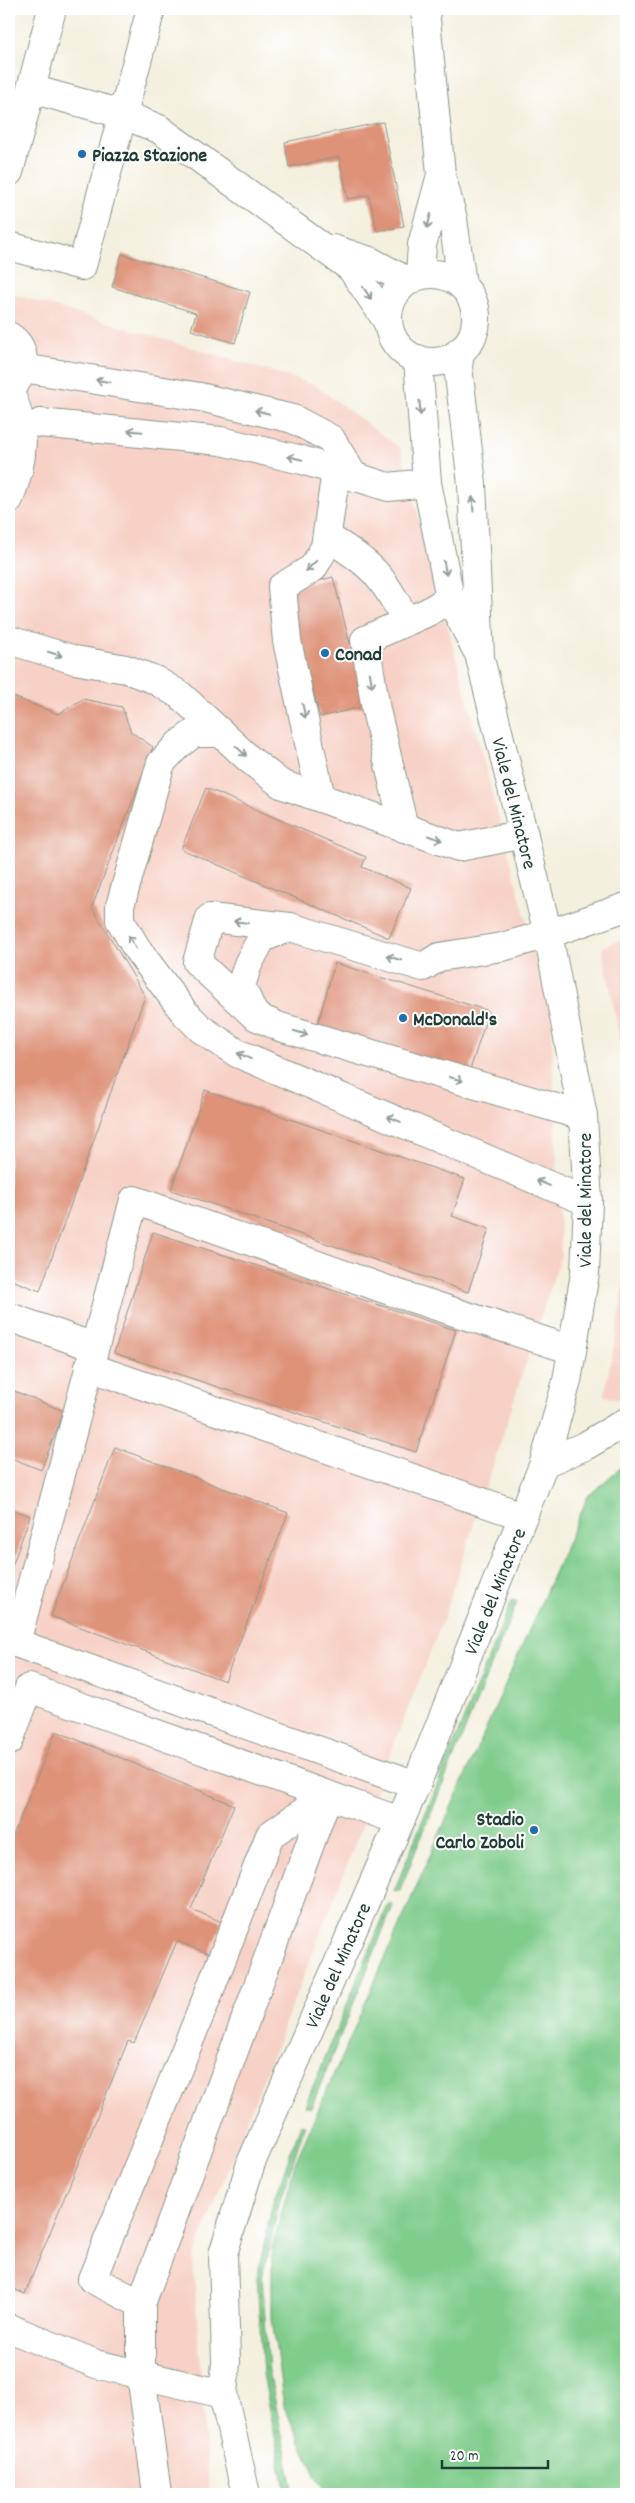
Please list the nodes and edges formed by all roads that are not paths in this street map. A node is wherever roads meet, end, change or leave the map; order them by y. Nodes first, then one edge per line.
1 (52, 9) edge
2 (151, 9) edge
3 (425, 9) edge
4 (31, 88) junction
5 (122, 114) junction
6 (9, 172) edge
7 (441, 174) junction
8 (322, 245) junction
9 (9, 246) edge
10 (414, 278) junction
11 (462, 284) junction
12 (388, 322) junction
13 (9, 336) edge
14 (460, 352) junction
15 (418, 359) junction
16 (14, 383) edge
17 (40, 423) dead end
18 (345, 474) junction
19 (427, 483) junction
20 (9, 499) edge
21 (327, 537) junction
22 (450, 598) junction
23 (406, 621) junction
24 (9, 640) edge
25 (480, 658) junction
26 (221, 733) junction
27 (321, 798) junction
28 (404, 828) junction
29 (524, 834) junction
30 (626, 907) edge
31 (290, 927) junction
32 (548, 934) junction
33 (255, 1016) junction
34 (583, 1116) junction
35 (588, 1202) junction
36 (9, 1317) edge
37 (572, 1350) junction
38 (92, 1357) junction
39 (626, 1422) edge
40 (544, 1463) junction
41 (523, 1516) junction
42 (9, 1740) edge
43 (416, 1785) junction
44 (328, 1795) junction
45 (400, 1821) junction
46 (140, 2304) junction
47 (9, 2328) edge
48 (141, 2374) junction
49 (223, 2394) junction
50 (157, 2494) edge
51 (246, 2494) edge

1 - 4 main road
2 - 5 main road
3 - 7 main road
4 - 5 main road
4 - 6 main road
5 - 8 main road
5 - 9 main road
7 -> 10 main road
7 - 11 main road
8 - 10 main road
8 -> 12 main road
10 - 11 main road
10 - 12 main road
11 - 14 main road
12 - 15 main road
13 - 16 main road
14 - 15 main road
25 -> 14 main road, Viale del Minatore
15 -> 19 main road, Viale del Minatore
18 -> 16 main road
16 - 20 main road
18 -> 17 main road
18 - 19 main road
18 - 21 main road
19 -> 22 main road, Viale del Minatore
21 - 23 main road
21 -> 27 main road
22 - 23 main road
22 - 25 main road, Viale del Minatore
23 -> 28 main road
24 -> 26 main road
25 - 29 main road, Viale del Minatore
26 -> 27 main road
35 -> 26 main road
27 - 28 main road
28 -> 29 main road
29 - 32 main road, Viale del Minatore
30 - 32 main road
32 -> 31 main road
31 - 33 main road
31 -> 33 main road
32 - 34 main road, Viale del Minatore
33 -> 34 main road
34 - 35 main road, Viale del Minatore
35 - 37 main road, Viale del Minatore
36 - 38 main road
37 - 38 main road
37 - 40 main road, Viale del Minatore
38 - 41 main road
38 - 43 main road
39 - 40 main road
40 - 41 main road, Viale del Minatore
41 - 43 main road, Viale del Minatore
42 - 44 main road
43 - 45 main road, Viale del Minatore
44 - 45 main road
44 - 46 main road
44 - 46 main road
45 - 49 main road, Viale del Minatore
46 - 48 main road
47 - 48 main road
48 - 49 main road
48 - 50 main road
49 - 51 main road, Viale del Minatore

